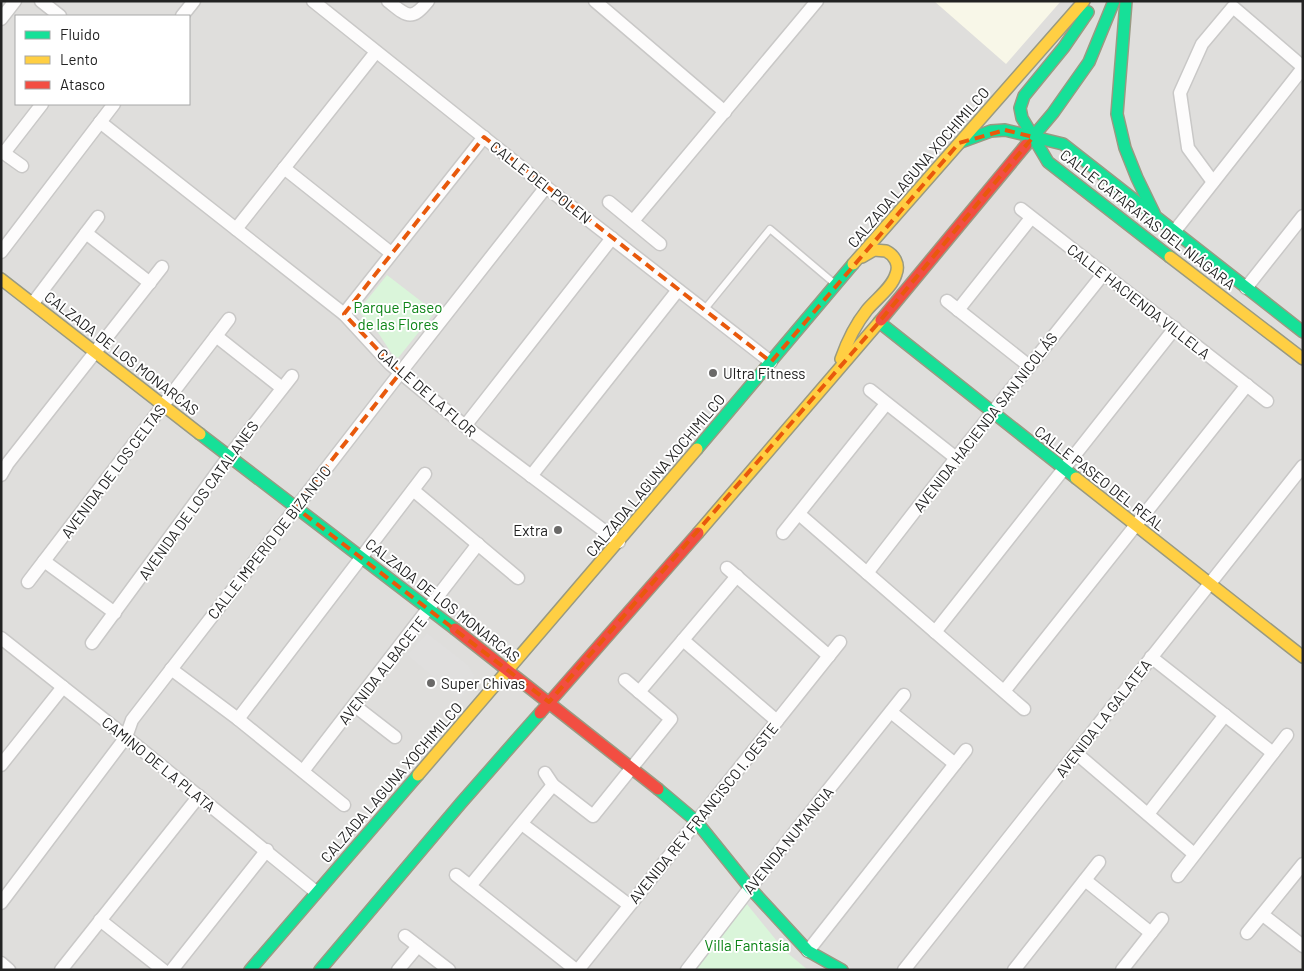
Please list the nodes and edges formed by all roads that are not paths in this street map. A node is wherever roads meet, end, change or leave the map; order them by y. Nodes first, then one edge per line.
1 (15, 1) edge
2 (41, 1) edge
3 (194, 1) edge
4 (313, 1) edge
5 (388, 1) edge
6 (428, 1) edge
7 (595, 1) edge
8 (817, 1) edge
9 (1084, 1) edge
10 (1095, 1) edge
11 (1114, 1) edge
12 (1126, 1) edge
13 (59, 15) edge
14 (183, 15) edge
15 (1, 18) edge
16 (1064, 47) junction
17 (376, 52) junction
18 (1089, 62) junction
19 (1303, 68) edge
20 (41, 105) edge
21 (113, 105) edge
22 (725, 112) junction
23 (100, 122) junction
24 (1034, 136) junction
25 (484, 137) junction
26 (959, 143) junction
27 (3, 152) edge
28 (22, 166) dead end
29 (284, 168) junction
30 (1213, 182) junction
31 (546, 187) junction
32 (609, 202) dead end
33 (1021, 209) dead end
34 (1303, 216) edge
35 (98, 217) dead end
36 (1031, 218) junction
37 (1156, 218) junction
38 (634, 222) junction
39 (236, 229) junction
40 (1174, 232) junction
41 (86, 233) junction
42 (612, 238) junction
43 (660, 244) dead end
44 (1, 252) edge
45 (391, 253) junction
46 (858, 259) junction
47 (162, 267) dead end
48 (1104, 273) junction
49 (1, 279) edge
50 (150, 283) junction
51 (836, 284) junction
52 (1246, 288) junction
53 (678, 290) junction
54 (947, 301) dead end
55 (33, 303) junction
56 (704, 310) junction
57 (958, 310) junction
58 (344, 314) junction
59 (229, 319) dead end
60 (879, 322) junction
61 (1175, 328) junction
62 (1303, 332) edge
63 (216, 336) junction
64 (96, 352) junction
65 (1303, 359) edge
66 (771, 362) junction
67 (1029, 366) junction
68 (837, 369) junction
69 (400, 373) junction
70 (292, 376) dead end
71 (1247, 385) junction
72 (282, 388) junction
73 (870, 390) dead end
74 (1267, 401) dead end
75 (164, 404) junction
76 (886, 404) junction
77 (992, 412) junction
78 (465, 426) junction
79 (230, 454) junction
80 (956, 458) junction
81 (5, 461) edge
82 (1303, 466) edge
83 (1063, 469) junction
84 (425, 474) dead end
85 (1, 475) edge
86 (531, 476) junction
87 (413, 490) junction
88 (296, 507) junction
89 (799, 514) junction
90 (1134, 525) junction
91 (783, 533) dead end
92 (619, 542) junction
93 (478, 544) junction
94 (361, 556) junction
95 (44, 561) junction
96 (867, 573) junction
97 (518, 578) dead end
98 (28, 582) dead end
99 (1210, 583) junction
100 (429, 608) junction
101 (115, 613) junction
102 (935, 632) junction
103 (1, 638) edge
104 (683, 640) junction
105 (840, 642) dead end
106 (92, 643) dead end
107 (829, 656) junction
108 (1151, 657) junction
109 (1303, 657) edge
110 (171, 669) junction
111 (509, 670) junction
112 (625, 680) dead end
113 (63, 687) junction
114 (1004, 690) junction
115 (639, 692) junction
116 (904, 695) dead end
117 (549, 702) junction
118 (355, 706) junction
119 (1024, 709) dead end
120 (890, 712) junction
121 (1225, 715) junction
122 (238, 718) junction
123 (777, 721) junction
124 (1288, 735) dead end
125 (126, 737) junction
126 (396, 737) dead end
127 (966, 750) dead end
128 (1076, 753) junction
129 (1273, 753) junction
130 (955, 764) junction
131 (1, 765) edge
132 (632, 767) junction
133 (304, 771) junction
134 (545, 773) dead end
135 (553, 786) junction
136 (199, 796) junction
137 (344, 805) dead end
138 (1148, 814) junction
139 (696, 821) junction
140 (522, 824) junction
141 (267, 850) junction
142 (1194, 854) junction
143 (1099, 862) dead end
144 (1303, 864) edge
145 (456, 875) dead end
146 (1178, 876) dead end
147 (1085, 880) junction
148 (470, 886) junction
149 (750, 888) junction
150 (316, 892) junction
151 (1, 902) edge
152 (630, 905) junction
153 (1263, 915) junction
154 (1162, 919) dead end
155 (100, 920) junction
156 (1151, 933) junction
157 (1247, 933) dead end
158 (405, 936) dead end
159 (418, 946) junction
160 (1303, 946) edge
161 (808, 951) junction
162 (1, 963) edge
163 (9, 970) edge
164 (61, 970) edge
165 (163, 970) edge
166 (172, 970) edge
167 (250, 970) edge
168 (320, 970) edge
169 (398, 970) edge
170 (448, 970) edge
171 (577, 970) edge
172 (687, 970) edge
173 (842, 970) edge
174 (904, 970) edge
175 (1014, 970) edge
176 (1122, 970) edge

1 - 15 street
2 - 13 street
3 - 14 street
4 - 17 street, CALLE DEL POLEN
5 - 6 street
7 - 22 street
8 - 22 street
9 - 26 main road, CALZADA LAGUNA XOCHIMILCO
10 - 16 main road
11 - 18 main road
12 - 37 main road
16 - 18 main road
16 - 24 main road
17 - 25 street, CALLE DEL POLEN
17 - 29 street
18 - 24 main road
19 - 30 street
19 - 30 street
20 - 27 street
21 - 23 street
22 - 38 street
23 - 39 street, CALLE DE LA FLOR
23 - 44 street
24 - 26 main road
24 - 37 main road, CALLE CATARATAS DEL NIÁGARA
24 - 60 main road
24 - 65 main road, CALLE CATARATAS DEL NIÁGARA
25 - 31 street, CALLE DEL POLEN
25 - 45 street
26 - 46 main road, CALZADA LAGUNA XOCHIMILCO
27 - 28 street
29 - 39 street
29 - 45 street
30 - 40 street
31 - 42 street, CALLE DEL POLEN
31 - 69 street, CALLE IMPERIO DE BIZANCIO
32 - 38 street
33 - 36 street, CALLE HACIENDA VILLELA
34 - 52 street
35 - 41 street
36 - 48 street, CALLE HACIENDA VILLELA
36 - 57 street
37 - 40 main road, CALLE CATARATAS DEL NIÁGARA
38 - 43 street
39 - 58 street, CALLE DE LA FLOR
40 - 52 main road, CALLE CATARATAS DEL NIÁGARA
41 - 50 street
41 - 55 street
42 - 53 street, CALLE DEL POLEN
42 - 78 street
45 - 58 street
46 - 51 main road, CALZADA LAGUNA XOCHIMILCO
46 - 68 main road
47 - 50 street
48 - 61 street, CALLE HACIENDA VILLELA
48 - 67 street, AVENIDA HACIENDA SAN NICOLÁS
49 - 55 main road, CALZADA DE LOS MONARCAS
50 - 64 street
51 - 56 lane
51 - 66 main road, CALZADA LAGUNA XOCHIMILCO
52 - 62 main road, CALLE CATARATAS DEL NIÁGARA
53 - 56 street, CALLE DEL POLEN
53 - 86 street
54 - 57 street
55 - 64 main road, CALZADA DE LOS MONARCAS
56 - 66 street, CALLE DEL POLEN
57 - 67 street
58 - 69 street, CALLE DE LA FLOR
59 - 63 street, AVENIDA DE LOS CELTAS
60 - 68 main road
60 - 77 main road, CALLE PASEO DEL REAL
61 - 71 street, CALLE HACIENDA VILLELA
61 - 83 street
63 - 72 street
63 - 75 street, AVENIDA DE LOS CELTAS
64 - 75 main road, CALZADA DE LOS MONARCAS
64 - 81 street
66 - 92 main road, CALZADA LAGUNA XOCHIMILCO
67 - 77 street, AVENIDA HACIENDA SAN NICOLÁS
68 - 117 main road
69 - 78 street, CALLE DE LA FLOR
69 - 88 street, CALLE IMPERIO DE BIZANCIO
70 - 72 street, AVENIDA DE LOS CATALANES
71 - 74 street, CALLE HACIENDA VILLELA
71 - 90 street
72 - 79 street, AVENIDA DE LOS CATALANES
73 - 76 street
75 - 79 main road, CALZADA DE LOS MONARCAS
75 - 95 street, AVENIDA DE LOS CELTAS
76 - 80 street
76 - 89 street
77 - 80 street, AVENIDA HACIENDA SAN NICOLÁS
77 - 83 main road, CALLE PASEO DEL REAL
78 - 86 street, CALLE DE LA FLOR
79 - 88 main road, CALZADA DE LOS MONARCAS
79 - 101 street, AVENIDA DE LOS CATALANES
80 - 96 street, AVENIDA HACIENDA SAN NICOLÁS
81 - 85 street
82 - 99 street, AVENIDA LA GALATEA
83 - 90 main road, CALLE PASEO DEL REAL
83 - 102 street
84 - 87 street
86 - 92 street, CALLE DE LA FLOR
87 - 93 street
87 - 94 street
88 - 94 main road, CALZADA DE LOS MONARCAS
88 - 110 street, CALLE IMPERIO DE BIZANCIO
89 - 91 street
89 - 96 street
90 - 99 main road, CALLE PASEO DEL REAL
90 - 114 street
92 - 111 main road, CALZADA LAGUNA XOCHIMILCO
93 - 97 street
93 - 100 street, AVENIDA ALBACETE
94 - 100 main road, CALZADA DE LOS MONARCAS
94 - 122 street
95 - 98 street, AVENIDA DE LOS CELTAS
95 - 101 street
96 - 102 street
99 - 108 street, AVENIDA LA GALATEA
99 - 109 main road, CALLE PASEO DEL REAL
100 - 111 main road, CALZADA DE LOS MONARCAS
100 - 118 street, AVENIDA ALBACETE
101 - 106 street, AVENIDA DE LOS CATALANES
102 - 114 street
103 - 113 street, CAMINO DE LA PLATA
104 - 107 street
104 - 115 street
104 - 123 street
105 - 107 street, AVENIDA REY FRANCISCO I. OESTE
107 - 123 street, AVENIDA REY FRANCISCO I. OESTE
108 - 121 street
108 - 128 street, AVENIDA LA GALATEA
110 - 122 street
110 - 125 street, CALLE IMPERIO DE BIZANCIO
111 - 117 main road, CALZADA DE LOS MONARCAS
111 - 150 main road, CALZADA LAGUNA XOCHIMILCO
112 - 115 street
113 - 125 street, CAMINO DE LA PLATA
113 - 131 street
114 - 119 street
115 - 132 street
116 - 120 street, AVENIDA NUMANCIA
117 - 132 main road, CALZADA DE LOS MONARCAS
117 - 168 main road
118 - 126 street
118 - 133 street, AVENIDA ALBACETE
120 - 130 street
120 - 149 street, AVENIDA NUMANCIA
121 - 129 street
121 - 138 street
122 - 133 street
123 - 139 street, AVENIDA REY FRANCISCO I. OESTE
124 - 129 street
125 - 136 street, CAMINO DE LA PLATA
125 - 151 street, CALLE IMPERIO DE BIZANCIO
127 - 130 street
128 - 138 street
128 - 174 street, AVENIDA LA GALATEA
129 - 142 street
130 - 161 street
132 - 135 street
132 - 139 main road, CALZADA DE LOS MONARCAS
133 - 137 street
134 - 135 street
135 - 140 street
136 - 141 street, CAMINO DE LA PLATA
136 - 155 street
138 - 142 street
139 - 149 main road, CALZADA DE LOS MONARCAS
139 - 152 street, AVENIDA REY FRANCISCO I. OESTE
140 - 148 street
140 - 152 street
141 - 150 street, CAMINO DE LA PLATA
141 - 166 street
142 - 146 street
143 - 147 street
144 - 153 street
145 - 148 street
147 - 156 street
147 - 175 street
148 - 171 street
149 - 161 main road, CALZADA DE LOS MONARCAS
149 - 172 street, AVENIDA NUMANCIA
150 - 167 main road, CALZADA LAGUNA XOCHIMILCO
152 - 171 street, AVENIDA REY FRANCISCO I. OESTE
153 - 157 street
153 - 160 street
154 - 156 street
155 - 164 street
155 - 165 street
156 - 176 street
158 - 159 street
159 - 169 street
159 - 170 street
161 - 173 main road, CALZADA DE LOS MONARCAS
162 - 163 street

